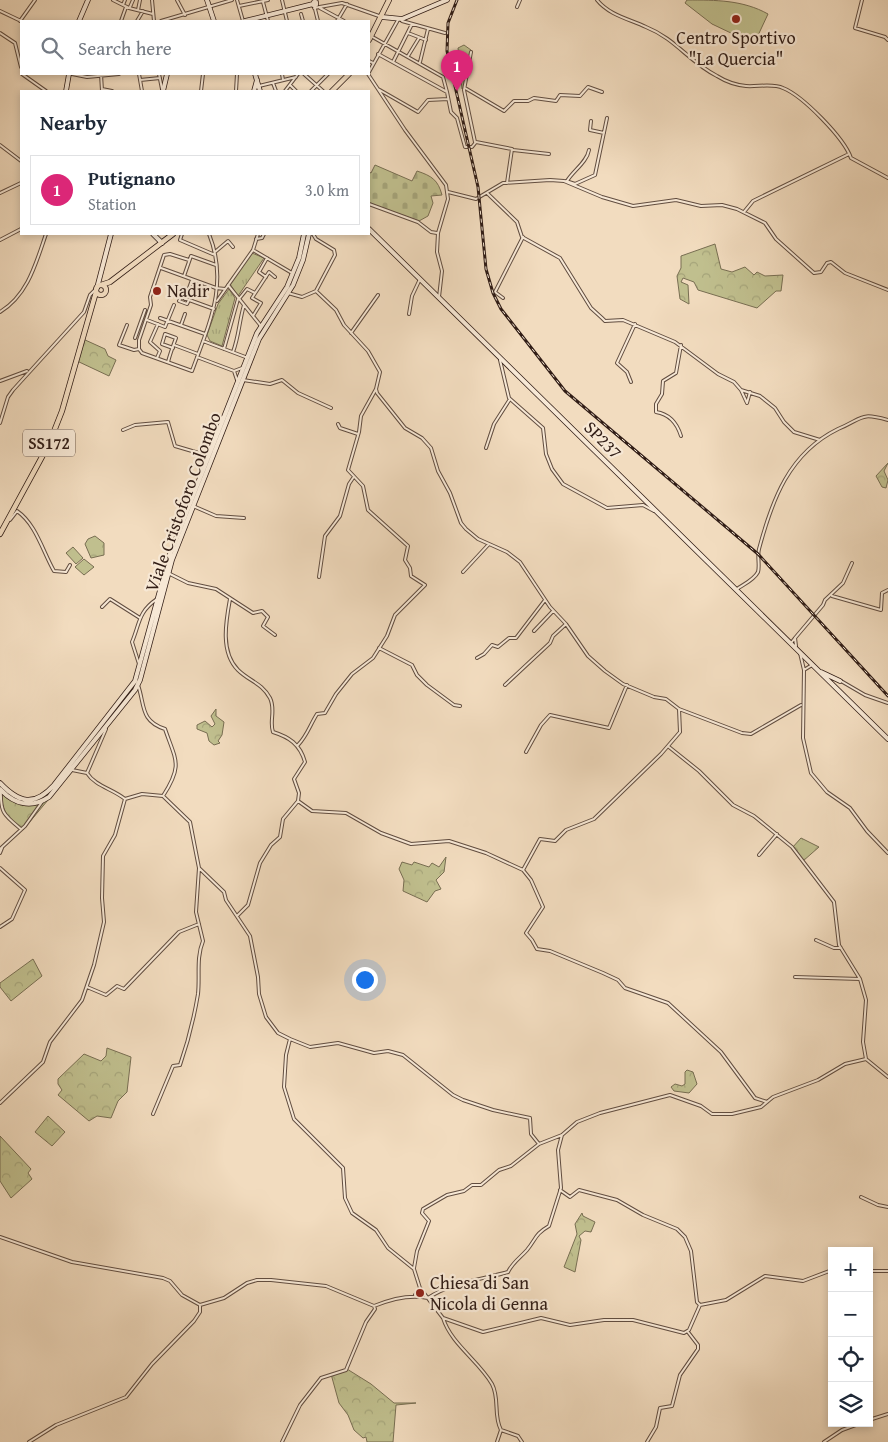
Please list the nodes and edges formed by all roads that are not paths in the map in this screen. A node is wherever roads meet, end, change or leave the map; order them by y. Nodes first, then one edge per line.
1 (35, 0) edge
2 (88, 0) edge
3 (113, 0) edge
4 (125, 0) edge
5 (133, 0) edge
6 (140, 0) edge
7 (152, 0) edge
8 (177, 0) edge
9 (208, 0) edge
10 (232, 0) edge
11 (238, 0) edge
12 (268, 0) edge
13 (282, 0) edge
14 (389, 0) edge
15 (446, 0) edge
16 (520, 0) edge
17 (597, 0) edge
18 (862, 0) edge
19 (224, 1) edge
20 (263, 1) edge
21 (315, 4) edge
22 (347, 4) junction
23 (239, 6) junction
24 (126, 7) junction
25 (210, 7) junction
26 (517, 7) dead end
27 (0, 10) edge
28 (138, 10) junction
29 (143, 11) junction
30 (285, 11) junction
31 (153, 14) junction
32 (301, 14) dead end
33 (185, 15) junction
34 (266, 16) junction
35 (382, 17) junction
36 (398, 19) junction
37 (20, 20) edge
38 (22, 20) edge
39 (79, 20) edge
40 (120, 20) edge
41 (138, 20) edge
42 (154, 20) edge
43 (173, 20) edge
44 (214, 20) edge
45 (244, 20) edge
46 (248, 20) edge
47 (268, 20) edge
48 (288, 20) edge
49 (303, 20) edge
50 (318, 20) edge
51 (338, 20) edge
52 (412, 24) junction
53 (428, 29) junction
54 (0, 33) edge
55 (408, 33) junction
56 (445, 34) dead end
57 (370, 35) edge
58 (370, 37) edge
59 (419, 38) junction
60 (426, 40) junction
61 (888, 40) edge
62 (384, 44) junction
63 (398, 51) junction
64 (471, 52) dead end
65 (378, 54) junction
66 (408, 56) junction
67 (370, 62) edge
68 (393, 62) junction
69 (420, 62) junction
70 (20, 63) edge
71 (373, 63) junction
72 (370, 69) edge
73 (23, 75) edge
74 (71, 75) edge
75 (76, 75) edge
76 (100, 75) edge
77 (139, 75) edge
78 (159, 75) edge
79 (167, 75) edge
80 (203, 75) edge
81 (237, 75) edge
82 (255, 75) edge
83 (282, 75) edge
84 (305, 75) edge
85 (327, 75) edge
86 (347, 75) edge
87 (369, 75) edge
88 (296, 77) joint
89 (160, 78) junction
90 (140, 80) junction
91 (257, 80) junction
92 (284, 80) junction
93 (273, 83) junction
94 (290, 85) junction
95 (259, 86) junction
96 (316, 86) junction
97 (465, 88) junction
98 (378, 89) junction
99 (45, 90) edge
100 (66, 90) edge
101 (102, 90) edge
102 (142, 90) edge
103 (163, 90) edge
104 (163, 90) edge
105 (200, 90) edge
106 (236, 90) edge
107 (254, 90) edge
108 (260, 90) edge
109 (276, 90) edge
110 (286, 90) edge
111 (295, 90) edge
112 (312, 90) edge
113 (322, 90) edge
114 (333, 90) edge
115 (447, 92) junction
116 (602, 92) dead end
117 (448, 99) junction
118 (607, 118) dead end
119 (591, 121) dead end
120 (604, 133) junction
121 (476, 142) junction
122 (0, 145) edge
123 (512, 149) junction
124 (589, 150) dead end
125 (849, 152) junction
126 (549, 154) dead end
127 (20, 160) edge
128 (888, 178) edge
129 (566, 182) junction
130 (20, 183) edge
131 (507, 183) junction
132 (448, 192) junction
133 (0, 193) edge
134 (487, 193) junction
135 (370, 204) edge
136 (744, 212) junction
137 (20, 230) edge
138 (370, 230) edge
139 (438, 233) junction
140 (46, 235) edge
141 (111, 235) edge
142 (154, 235) edge
143 (172, 235) edge
144 (182, 235) edge
145 (208, 235) edge
146 (258, 235) edge
147 (264, 235) edge
148 (304, 235) edge
149 (309, 235) edge
150 (314, 235) edge
151 (523, 237) junction
152 (316, 239) junction
153 (0, 240) edge
154 (256, 240) junction
155 (308, 240) junction
156 (162, 243) junction
157 (233, 247) dead end
158 (253, 250) junction
159 (303, 250) junction
160 (215, 253) junction
161 (267, 258) junction
162 (190, 260) junction
163 (216, 265) junction
164 (160, 268) junction
165 (293, 273) junction
166 (99, 274) junction
167 (184, 276) junction
168 (266, 276) junction
169 (275, 277) dead end
170 (192, 279) junction
171 (420, 279) junction
172 (228, 285) junction
173 (216, 288) junction
174 (100, 289) junction
175 (225, 289) junction
176 (888, 290) edge
177 (316, 291) junction
178 (286, 292) junction
179 (255, 293) junction
180 (378, 295) dead end
181 (439, 297) junction
182 (90, 298) junction
183 (185, 298) junction
184 (503, 298) dead end
185 (239, 299) junction
186 (189, 300) junction
187 (216, 301) junction
188 (174, 305) dead end
189 (244, 306) junction
190 (214, 309) junction
191 (145, 310) dead end
192 (0, 312) edge
193 (185, 314) dead end
194 (410, 314) dead end
195 (253, 316) junction
196 (160, 318) dead end
197 (147, 320) junction
198 (168, 321) junction
199 (158, 324) junction
200 (635, 324) junction
201 (181, 325) junction
202 (127, 326) dead end
203 (262, 327) junction
204 (138, 331) junction
205 (142, 332) junction
206 (351, 333) junction
207 (205, 334) junction
208 (135, 338) dead end
209 (203, 341) junction
210 (680, 345) junction
211 (173, 347) junction
212 (139, 349) junction
213 (224, 349) junction
214 (233, 352) junction
215 (198, 354) junction
216 (197, 357) junction
217 (157, 358) junction
218 (249, 358) junction
219 (500, 358) junction
220 (168, 362) junction
221 (244, 367) junction
222 (29, 370) junction
223 (234, 371) junction
224 (241, 380) junction
225 (0, 381) edge
226 (631, 382) dead end
227 (376, 389) junction
228 (741, 390) junction
229 (750, 392) junction
230 (510, 399) junction
231 (331, 408) dead end
232 (888, 420) edge
233 (0, 423) edge
234 (338, 424) dead end
235 (123, 430) dead end
236 (358, 434) junction
237 (681, 436) dead end
238 (217, 440) junction
239 (820, 440) junction
240 (486, 448) dead end
241 (209, 456) junction
242 (353, 478) junction
243 (193, 506) junction
244 (655, 510) junction
245 (244, 518) dead end
246 (8, 519) junction
247 (0, 534) edge
248 (488, 544) junction
249 (852, 563) dead end
250 (70, 565) dead end
251 (166, 571) junction
252 (463, 572) dead end
253 (318, 577) dead end
254 (735, 590) junction
255 (888, 590) edge
256 (832, 596) junction
257 (157, 599) junction
258 (230, 599) junction
259 (545, 600) junction
260 (102, 606) dead end
261 (553, 611) junction
262 (140, 618) junction
263 (566, 624) junction
264 (534, 630) dead end
265 (275, 635) dead end
266 (795, 638) junction
267 (790, 644) junction
268 (379, 648) junction
269 (798, 652) junction
270 (477, 658) dead end
271 (806, 660) junction
272 (812, 665) junction
273 (139, 666) junction
274 (804, 668) junction
275 (829, 678) junction
276 (840, 681) junction
277 (136, 683) junction
278 (833, 684) junction
279 (627, 685) junction
280 (504, 686) dead end
281 (888, 703) edge
282 (802, 705) junction
283 (460, 706) dead end
284 (679, 709) junction
285 (107, 726) junction
286 (888, 739) edge
287 (298, 746) junction
288 (668, 747) junction
289 (526, 752) dead end
290 (72, 769) junction
291 (87, 773) junction
292 (0, 783) edge
293 (1, 790) edge
294 (163, 796) junction
295 (125, 800) junction
296 (43, 801) junction
297 (298, 801) junction
298 (21, 829) junction
299 (777, 834) junction
300 (1, 848) edge
301 (0, 853) edge
302 (888, 853) edge
303 (759, 855) dead end
304 (0, 868) edge
305 (199, 868) junction
306 (523, 870) junction
307 (237, 916) junction
308 (199, 924) junction
309 (0, 927) edge
310 (816, 940) dead end
311 (841, 948) junction
312 (795, 977) dead end
313 (860, 979) junction
314 (87, 987) junction
315 (290, 1039) junction
316 (866, 1059) junction
317 (888, 1077) edge
318 (767, 1102) junction
319 (0, 1103) edge
320 (153, 1114) dead end
321 (562, 1135) junction
322 (539, 1144) junction
323 (560, 1190) junction
324 (861, 1197) dead end
325 (888, 1207) edge
326 (0, 1237) edge
327 (414, 1269) junction
328 (828, 1271) edge
329 (873, 1271) edge
330 (888, 1271) edge
331 (420, 1288) junction
332 (415, 1295) junction
333 (428, 1298) junction
334 (200, 1305) junction
335 (700, 1305) junction
336 (374, 1306) junction
337 (443, 1318) junction
338 (688, 1332) junction
339 (888, 1414) edge
340 (873, 1419) edge
341 (850, 1427) edge
342 (501, 1430) junction
343 (30, 1442) edge
344 (282, 1442) edge
345 (496, 1442) edge
346 (522, 1442) edge
347 (647, 1442) edge
348 (824, 1442) edge

1 - 38 street
2 - 39 main road
3 - 24 street
4 - 24 street
5 - 24 street
6 - 28 street
7 - 31 street
8 - 33 street
9 - 25 main road
10 - 19 street
11 - 23 street
12 - 20 street
13 - 30 street
14 - 35 main road
15 - 36 main road
16 - 26 street
17 - 125 street
18 - 61 street
19 - 25 street
20 - 23 street
20 - 34 street
21 - 22 street
21 - 30 main road
21 - 50 street
21 - 51 street
22 - 35 street
22 - 51 street
23 - 45 street
24 - 28 street
24 - 40 street
25 - 33 street
25 - 44 main road
27 - 37 street
28 - 29 street
29 - 31 street
29 - 41 street
30 - 34 main road
30 - 48 street
31 - 42 street
32 - 49 street
33 - 43 street
34 - 46 main road
34 - 47 street
35 - 36 main road
35 - 57 main road
36 - 52 street
36 - 62 street
52 - 53 street
52 - 55 street
53 - 56 street
53 - 60 street
54 - 70 street
55 - 59 street
55 - 63 street
58 - 62 street
59 - 60 street
59 - 66 street
60 - 69 street
62 - 63 street
62 - 65 street
63 - 66 street
63 - 68 street
64 - 97 street
65 - 68 street
65 - 71 street
66 - 69 street
67 - 71 street
68 - 115 street
69 - 115 street
71 - 72 street
73 - 99 street
74 - 100 main road
75 - 76 street
76 - 101 street
77 - 90 street
78 - 89 street
79 - 104 main road
80 - 105 street
81 - 106 street
82 - 91 main road
83 - 92 street
84 - 96 street
85 - 96 street
86 - 114 main road
87 - 98 street
88 - 92 street
88 - 94 street
89 - 90 street
89 - 103 street
90 - 102 street
91 - 95 main road
91 - 107 main road
92 - 93 street
93 - 95 street
93 - 109 street
94 - 110 street
94 - 111 street
95 - 108 main road
96 - 112 street
96 - 113 street
97 - 116 street
97 - 121 street
98 - 117 street
98 - 132 street
115 - 117 street
117 - 121 street
118 - 120 street
119 - 120 street
120 - 129 street
121 - 123 street
122 - 127 street
123 - 126 street
123 - 131 street
124 - 129 street
125 - 128 street
125 - 136 street
129 - 131 street
129 - 136 street
130 - 133 street
131 - 134 street
132 - 134 street
132 - 139 street
134 - 151 street
135 - 139 street
136 - 176 street
137 - 153 street
138 - 171 main road, SP237 / SP237
139 - 181 street
140 - 192 street
141 - 166 main road
142 - 156 main road
143 - 156 main road
144 - 160 street
145 - 160 street
146 - 154 street
147 - 154 street
148 - 159 main road, Viale Cristoforo Colombo
149 - 155 main road, Viale Cristoforo Colombo
150 - 152 street
151 - 184 street
151 - 200 street
152 - 155 street
152 - 177 street
154 - 158 street
155 - 159 main road, Viale Cristoforo Colombo
156 - 174 main road
157 - 160 street
158 - 161 street
158 - 172 street
159 - 165 main road, Viale Cristoforo Colombo
159 - 178 main road, Viale Cristoforo Colombo
160 - 163 street
161 - 165 street
161 - 168 street
162 - 163 street
162 - 164 street
162 - 167 street
163 - 173 street
164 - 167 street
164 - 197 street
165 - 178 main road, Viale Cristoforo Colombo
166 - 174 main road
166 - 174 main road
167 - 170 street
168 - 169 street
168 - 179 street
170 - 173 street
170 - 183 street
171 - 181 main road, SP237 / SP237
171 - 194 street
172 - 175 street
172 - 185 street
173 - 175 street
173 - 187 street
174 - 182 street
174 - 182 street
174 - 246 main road, SS172
175 - 187 street
177 - 178 street
177 - 206 street
178 - 203 main road, Viale Cristoforo Colombo
179 - 185 street
179 - 195 street
180 - 206 street
181 - 219 main road, SP237 / SP237
182 - 222 street
183 - 186 street
183 - 186 street
185 - 189 street
185 - 213 street
186 - 190 street
187 - 190 street
188 - 198 street
189 - 195 street
189 - 214 street
190 - 207 street
191 - 204 street
193 - 201 street
195 - 203 street
196 - 198 street
197 - 199 street
197 - 205 street
198 - 199 street
198 - 201 street
199 - 217 street
200 - 210 street
200 - 226 street
201 - 207 street
202 - 212 street
203 - 218 main road, Viale Cristoforo Colombo
204 - 205 street
204 - 208 street
205 - 212 street
206 - 227 street
207 - 209 street
209 - 213 street
209 - 215 street
210 - 228 street
210 - 237 street
211 - 211 street
211 - 215 street
211 - 220 street
212 - 217 street
213 - 214 street
214 - 218 street
215 - 216 street
216 - 220 street
216 - 223 street
217 - 220 street
218 - 221 main road, Viale Cristoforo Colombo
218 - 224 main road, Viale Cristoforo Colombo
219 - 230 street
219 - 244 main road, SP237 / SP237
221 - 223 street
221 - 224 main road, Viale Cristoforo Colombo
222 - 225 street
222 - 233 street
223 - 224 street
224 - 231 street
224 - 238 main road, Viale Cristoforo Colombo
227 - 236 street
227 - 248 street
228 - 229 street
228 - 229 street
229 - 239 street
230 - 240 street
230 - 244 street
232 - 239 street
234 - 236 street
235 - 241 street
236 - 242 street
238 - 241 main road, Viale Cristoforo Colombo
238 - 243 main road, Viale Cristoforo Colombo
239 - 254 street
241 - 251 main road, Viale Cristoforo Colombo
242 - 253 street
242 - 268 street
243 - 245 street
243 - 251 main road, Viale Cristoforo Colombo
244 - 254 main road, SP237 / SP237
246 - 247 main road, SS172
246 - 250 street
248 - 252 street
248 - 259 street
249 - 256 street
251 - 257 main road, Viale Cristoforo Colombo
251 - 258 street
251 - 277 main road, Viale Cristoforo Colombo
254 - 267 main road, SP237 / SP237
255 - 256 street
256 - 266 street
257 - 262 street
257 - 273 main road, Viale Cristoforo Colombo
258 - 265 street
258 - 287 street
259 - 261 street
259 - 270 street
260 - 262 street
261 - 263 street
261 - 264 street
262 - 273 street
263 - 279 street
263 - 280 street
266 - 267 street
266 - 269 street
267 - 269 main road, SP237 / SP237
268 - 283 street
268 - 287 street
269 - 271 main road, SP237 / SP237
269 - 274 street
271 - 272 main road, SP237 / SP237
271 - 274 street
272 - 274 street
272 - 275 main road, SP237 / SP237
273 - 277 main road, Viale Cristoforo Colombo
274 - 282 street
275 - 276 main road
275 - 278 main road
276 - 278 main road
276 - 281 street
277 - 285 main road, Viale Cristoforo Colombo
277 - 292 main road, Viale Cristoforo Colombo
277 - 294 street
278 - 286 main road
279 - 284 street
279 - 289 street
282 - 284 street
282 - 302 street
284 - 288 street
285 - 290 main road, Viale Cristoforo Colombo
285 - 291 street
287 - 297 street
288 - 299 street
288 - 306 street
290 - 291 street
290 - 296 main road, Viale Cristoforo Colombo
291 - 295 street
293 - 296 main road
293 - 298 street
294 - 295 street
294 - 305 street
295 - 314 street
296 - 298 street
297 - 306 street
297 - 307 street
298 - 300 street
299 - 303 street
299 - 311 street
300 - 301 street
304 - 309 street
305 - 307 street
305 - 308 street
306 - 318 street
307 - 315 street
308 - 314 street
308 - 320 street
310 - 311 street
311 - 313 street
312 - 313 street
313 - 316 street
314 - 319 street
315 - 322 street
315 - 327 street
316 - 317 street
316 - 318 street
318 - 321 street
321 - 322 street
321 - 323 street
322 - 327 street
323 - 333 street
323 - 335 street
324 - 325 street
326 - 334 street
327 - 331 street
328 - 335 street
329 - 330 street
331 - 332 street
331 - 333 street
332 - 333 street
332 - 336 street
333 - 337 street
334 - 336 street
334 - 343 street
335 - 338 street
336 - 344 street
337 - 338 street
337 - 342 street
338 - 347 street
339 - 340 street
341 - 348 street
342 - 345 street
342 - 346 street

